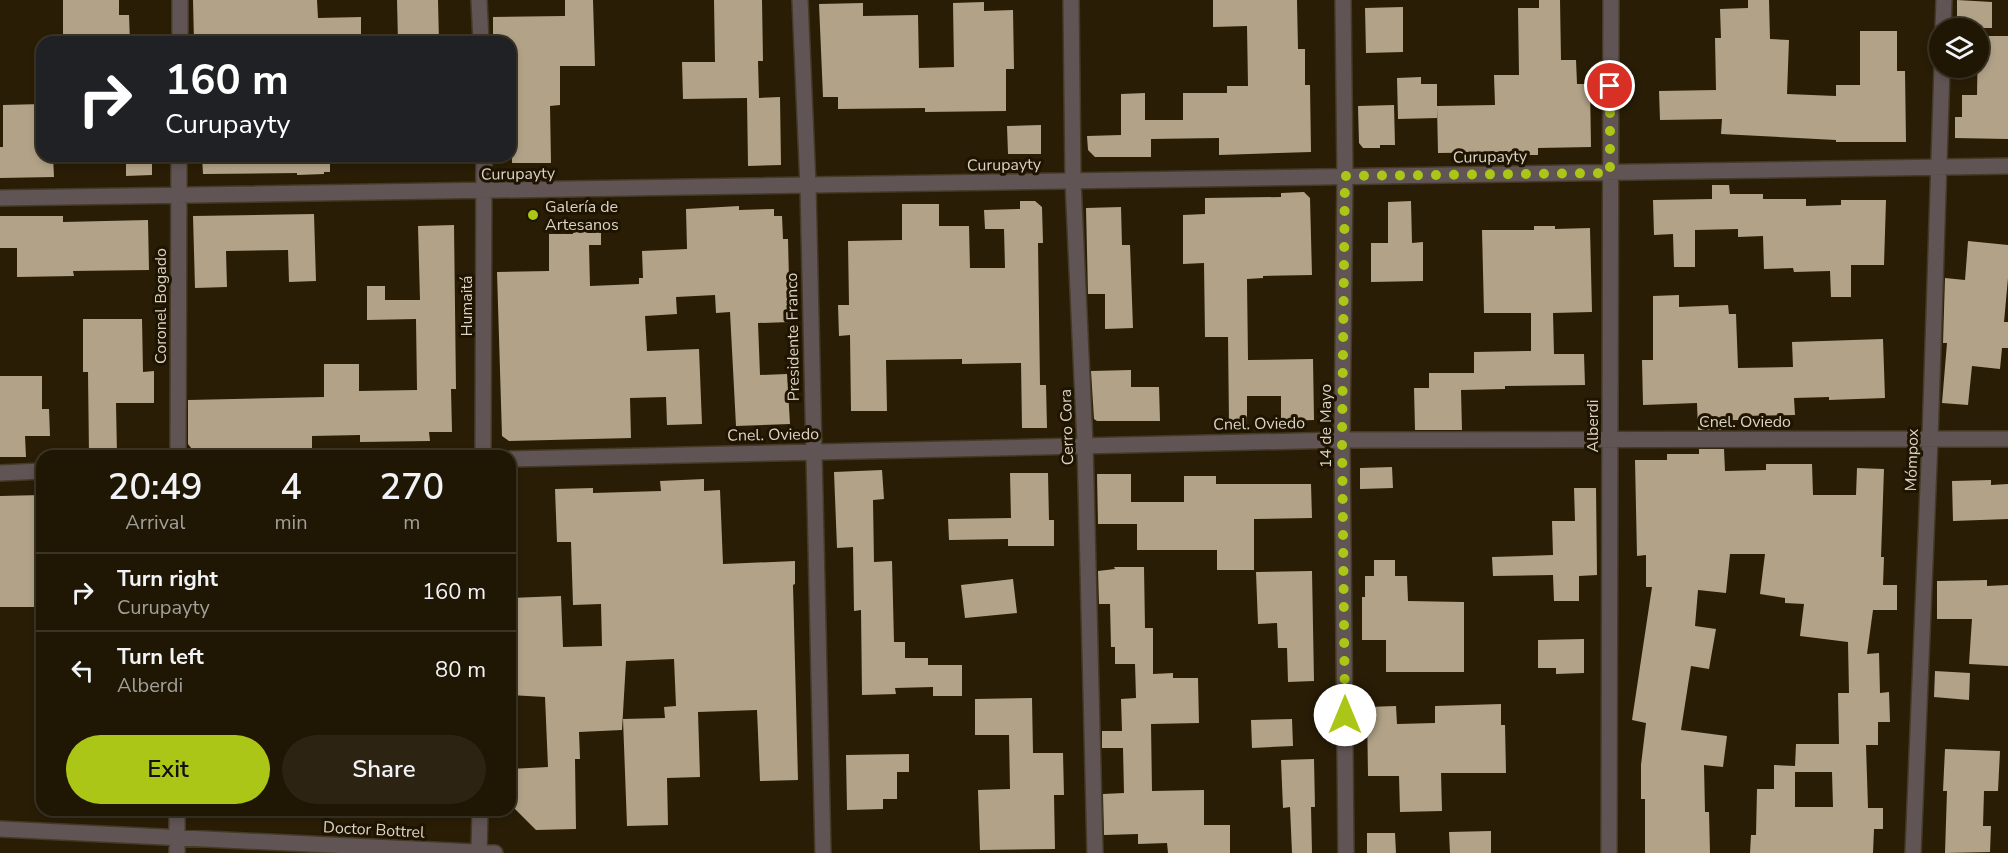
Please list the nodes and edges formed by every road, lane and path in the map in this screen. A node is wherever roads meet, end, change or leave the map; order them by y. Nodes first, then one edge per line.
1 (180, 0) edge
2 (479, 0) edge
3 (800, 0) edge
4 (1071, 0) edge
5 (1343, 0) edge
6 (1611, 0) edge
7 (1944, 0) edge
8 (1943, 18) edge
9 (180, 36) edge
10 (481, 36) edge
11 (1942, 78) edge
12 (179, 162) edge
13 (484, 162) edge
14 (1939, 166) junction
15 (2008, 166) edge
16 (1610, 173) junction
17 (1345, 176) junction
18 (1073, 181) junction
19 (808, 186) junction
20 (485, 192) junction
21 (179, 197) junction
22 (0, 198) edge
23 (1610, 439) junction
24 (1930, 439) junction
25 (2008, 439) edge
26 (1342, 440) junction
27 (1085, 444) junction
28 (178, 450) edge
29 (483, 450) edge
30 (812, 452) junction
31 (516, 459) edge
32 (36, 471) edge
33 (0, 473) edge
34 (177, 816) edge
35 (480, 816) edge
36 (0, 829) edge
37 (177, 845) edge
38 (479, 853) edge
39 (495, 853) edge
40 (823, 853) edge
41 (1095, 853) edge
42 (1346, 853) edge
43 (1608, 853) edge
44 (1913, 853) edge

1 - 9 street
2 - 10 street
3 - 19 street, Presidente Franco
4 - 18 street, Cerro Cora
5 - 17 street, 14 de Mayo
6 - 16 street, Alberdi
7 - 8 street
11 - 14 street, Mómpox
12 - 21 street, Coronel Bogado
13 - 20 street, Humaitá
14 - 15 street, Curupayty
14 - 16 street, Curupayty
14 - 24 street, Mómpox
16 - 17 street, Curupayty
16 - 23 street, Alberdi
17 - 18 street, Curupayty
17 - 26 street, 14 de Mayo
18 - 19 street, Curupayty
18 - 27 street, Cerro Cora
19 - 20 street, Curupayty
19 - 30 street, Presidente Franco
20 - 21 street, Curupayty
20 - 29 street, Humaitá
21 - 22 street, Curupayty
21 - 28 street, Coronel Bogado
23 - 24 street, Cnel. Oviedo
23 - 26 street, Cnel. Oviedo
23 - 43 street, Alberdi
24 - 25 street, Cnel. Oviedo
24 - 44 street, Mómpox
26 - 27 street, Cnel. Oviedo
26 - 42 street, 14 de Mayo
27 - 30 street, Cnel. Oviedo
27 - 41 street, Cerro Cora
30 - 31 street, Cnel. Oviedo
30 - 40 street, Presidente Franco
32 - 33 street
34 - 37 street
35 - 38 street
36 - 37 street, Doctor Bottrel
37 - 38 street, Doctor Bottrel
38 - 39 street, Doctor Bottrel

